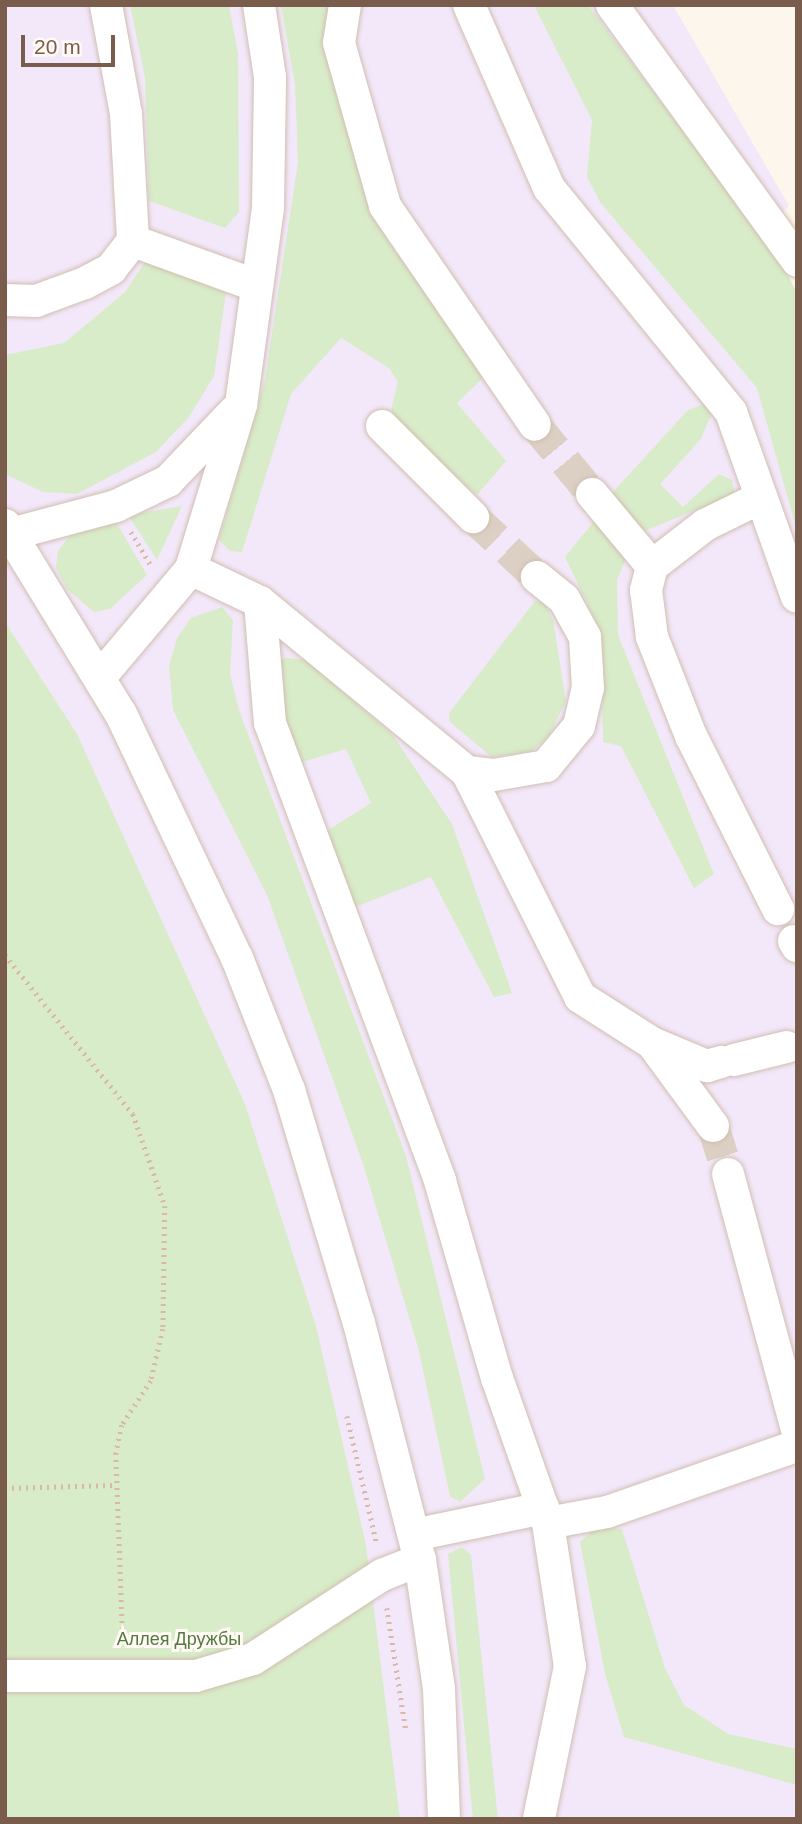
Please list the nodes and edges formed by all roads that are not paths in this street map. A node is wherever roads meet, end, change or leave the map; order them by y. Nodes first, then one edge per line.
1 (106, 5) edge
2 (259, 5) edge
3 (345, 5) edge
4 (469, 5) edge
5 (612, 5) edge
6 (133, 241) junction
7 (797, 261) edge
8 (257, 286) junction
9 (5, 300) edge
10 (241, 405) junction
11 (535, 425) tunnel mouth
12 (382, 426) dead end
13 (592, 494) tunnel mouth
14 (760, 498) junction
15 (473, 517) tunnel mouth
16 (8, 530) edge
17 (652, 566) junction
18 (191, 569) junction
19 (537, 577) tunnel mouth
20 (797, 597) edge
21 (260, 602) junction
22 (101, 676) junction
23 (467, 772) junction
24 (778, 909) dead end
25 (652, 1043) junction
26 (786, 1047) dead end
27 (713, 1126) tunnel mouth
28 (728, 1174) tunnel mouth
29 (797, 1429) edge
30 (797, 1446) edge
31 (545, 1515) junction
32 (417, 1548) junction
33 (5, 1676) edge
34 (444, 1819) edge
35 (539, 1819) edge

1 - 6 street
2 - 8 street
3 - 11 street
4 - 14 street
5 - 7 street
6 - 8 street
6 - 9 street
8 - 10 street
10 - 16 street
10 - 18 street
12 - 15 street
13 - 17 street
14 - 17 street
14 - 20 street
16 - 22 street
17 - 24 street
18 - 21 street
18 - 22 street
19 - 23 street
21 - 23 street
21 - 31 street
22 - 32 street
23 - 25 street
25 - 26 street
25 - 27 street
28 - 29 street
30 - 31 street
31 - 32 street
31 - 35 street
32 - 33 street
32 - 34 street

